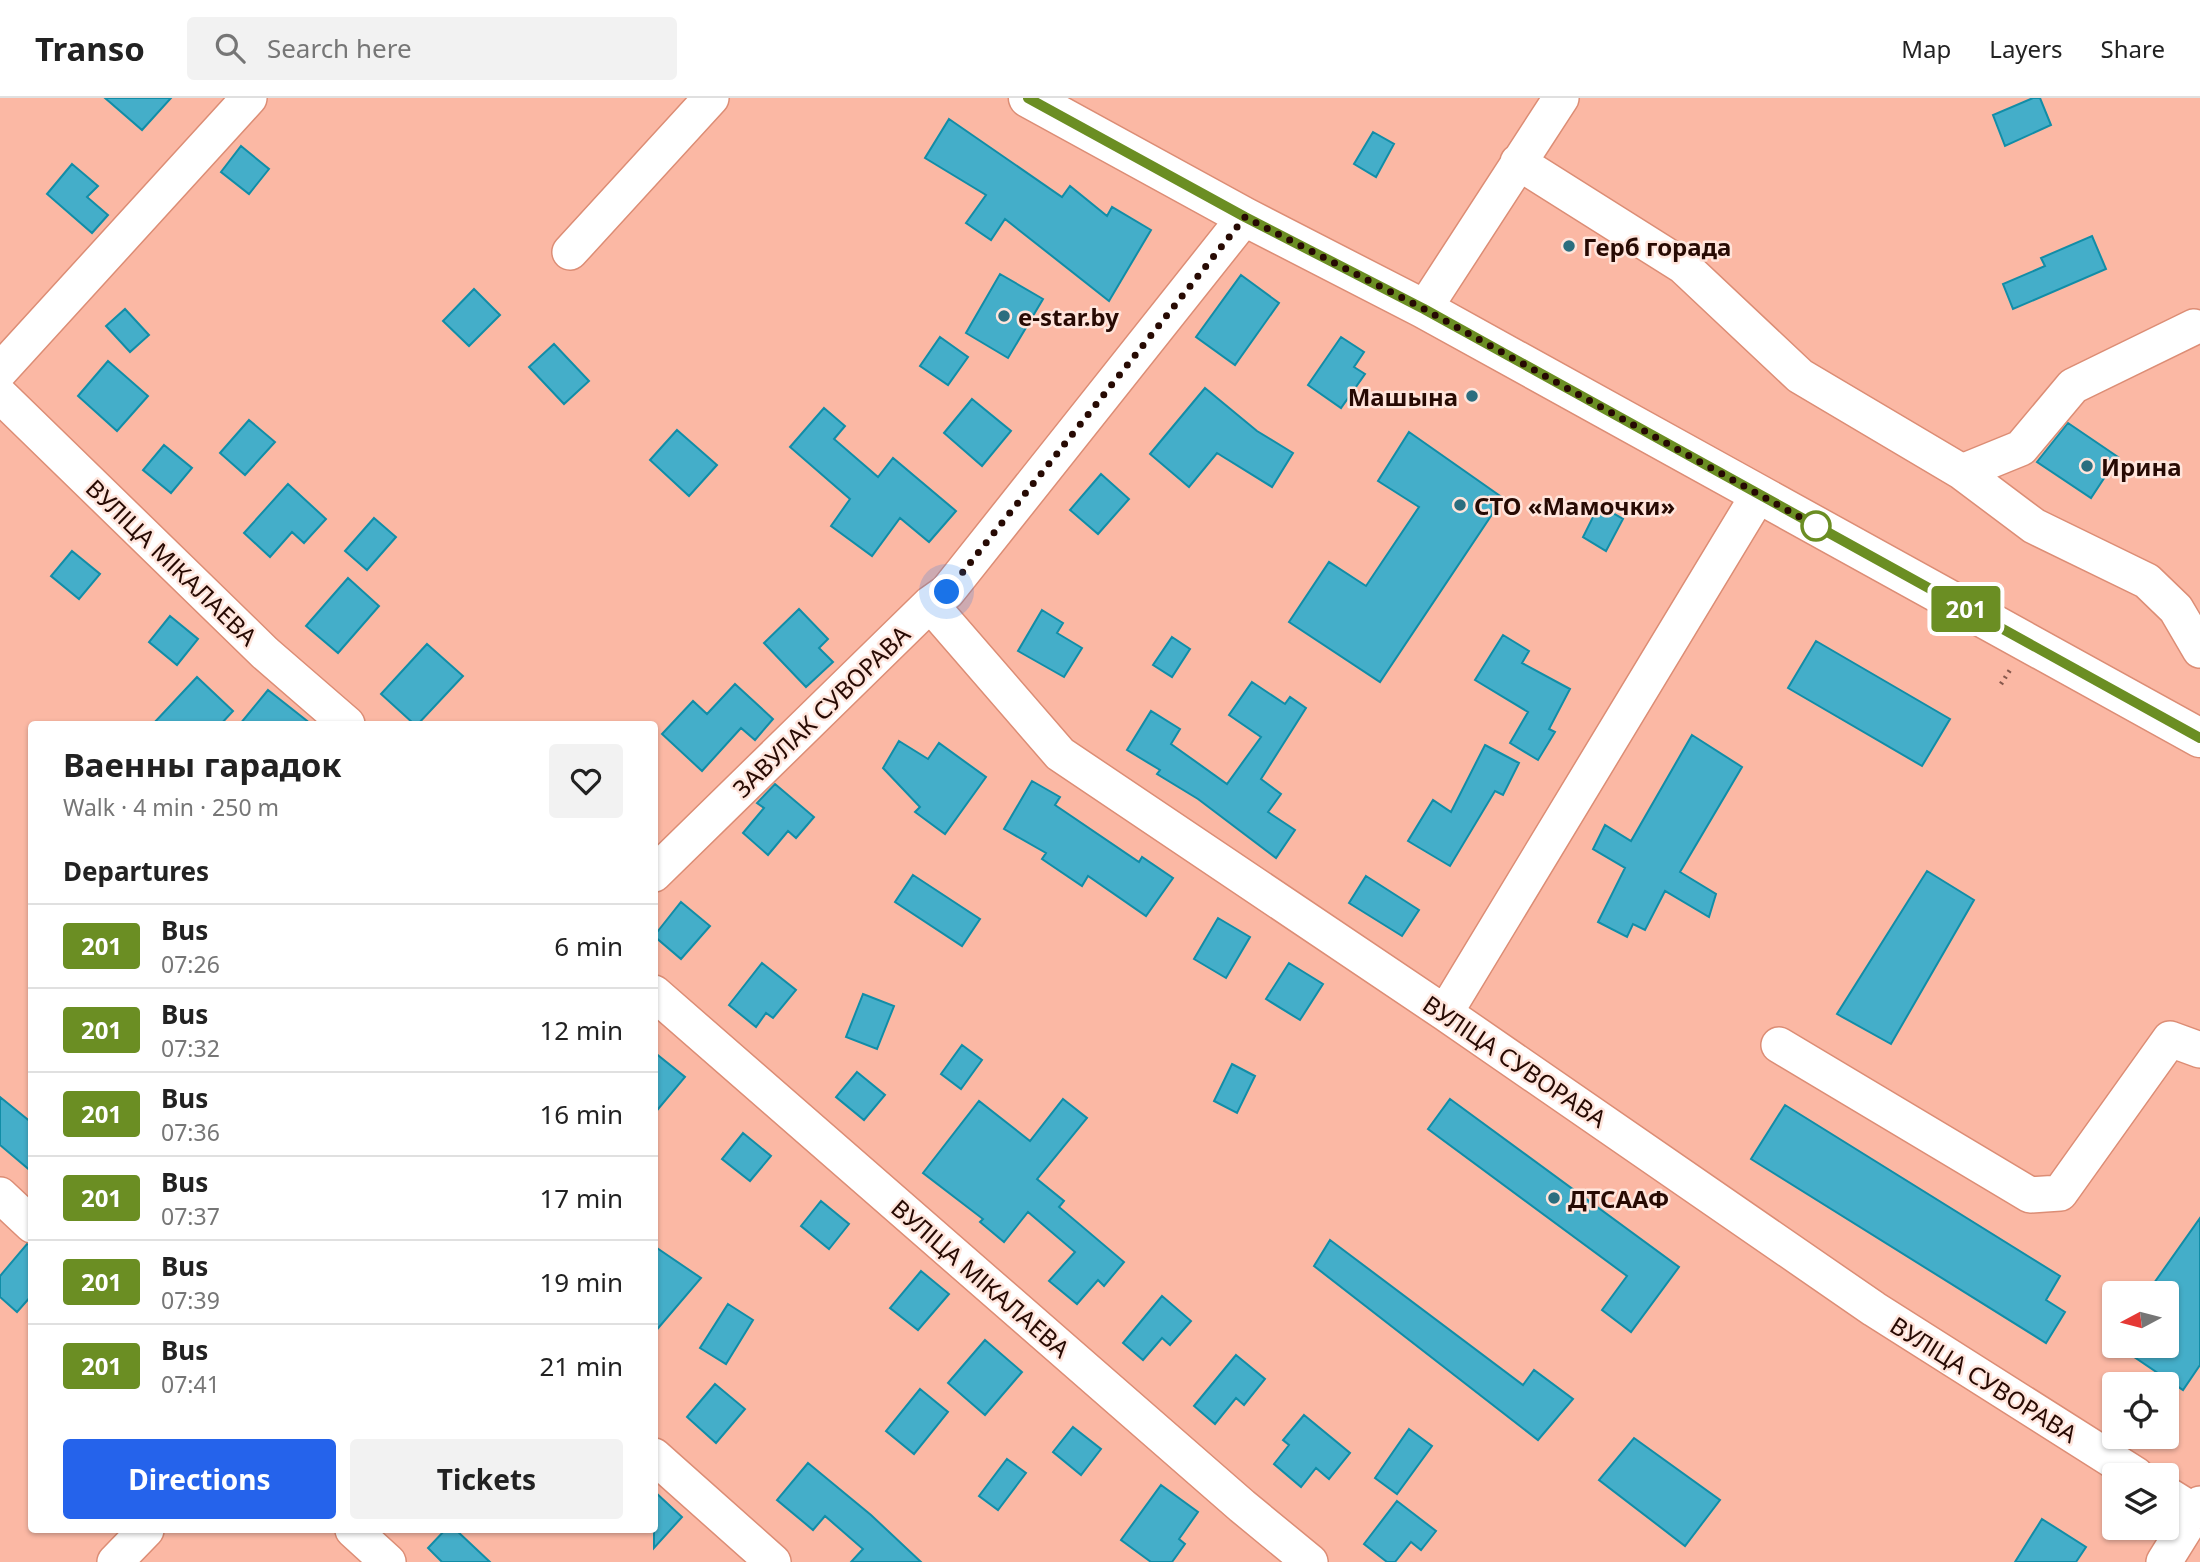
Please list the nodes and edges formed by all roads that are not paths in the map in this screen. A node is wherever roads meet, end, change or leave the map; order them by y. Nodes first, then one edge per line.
1 (249, 98) edge
2 (711, 98) edge
3 (1028, 98) edge
4 (1561, 98) edge
5 (1518, 162) junction
6 (1245, 217) junction
7 (570, 252) dead end
8 (1424, 309) junction
9 (2194, 327) dead end
10 (0, 371) edge
11 (0, 395) edge
12 (1962, 472) junction
13 (1759, 494) junction
14 (930, 604) junction
15 (2200, 650) edge
16 (344, 721) edge
17 (2200, 738) edge
18 (658, 870) edge
19 (658, 996) edge
20 (1445, 1013) junction
21 (1779, 1045) dead end
22 (2200, 1050) edge
23 (0, 1195) edge
24 (28, 1221) edge
25 (658, 1460) edge
26 (2117, 1463) edge
27 (2187, 1504) edge
28 (143, 1533) edge
29 (356, 1533) edge
30 (115, 1562) edge
31 (388, 1562) edge
32 (772, 1562) edge
33 (1310, 1562) edge
34 (2164, 1562) edge

1 - 10 street
2 - 7 street
3 - 6 main road
4 - 5 street
5 - 8 street
5 - 12 street
6 - 8 main road
6 - 14 street, ЗАВУЛАК СУВОРАВА
8 - 13 main road
9 - 12 street
11 - 16 street, ВУЛІЦА МІКАЛАЕВА
12 - 15 street
13 - 17 main road
13 - 20 street
14 - 18 street, ЗАВУЛАК СУВОРАВА
14 - 20 street, ВУЛІЦА СУВОРАВА
19 - 33 street, ВУЛІЦА МІКАЛАЕВА
20 - 26 street, ВУЛІЦА СУВОРАВА
21 - 22 street
23 - 24 street
25 - 32 street
27 - 34 street
28 - 30 street
29 - 31 street

